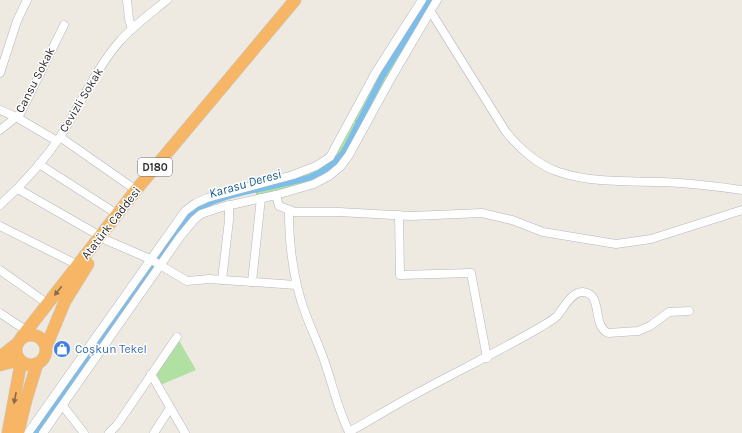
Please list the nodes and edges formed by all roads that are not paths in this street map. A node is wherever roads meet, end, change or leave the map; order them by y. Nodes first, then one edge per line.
1 (27, 0) edge
2 (127, 0) edge
3 (167, 0) edge
4 (295, 0) edge
5 (304, 0) edge
6 (422, 0) edge
7 (438, 0) edge
8 (431, 12) junction
9 (64, 25) dead end
10 (132, 29) junction
11 (0, 73) edge
12 (0, 110) edge
13 (16, 117) junction
14 (0, 130) edge
15 (58, 139) junction
16 (39, 164) junction
17 (18, 189) junction
18 (136, 190) junction
19 (742, 190) edge
20 (276, 195) junction
21 (260, 198) junction
22 (229, 205) junction
23 (0, 206) edge
24 (742, 210) edge
25 (289, 211) junction
26 (118, 214) junction
27 (399, 215) junction
28 (0, 226) edge
29 (103, 238) junction
30 (150, 260) junction
31 (78, 265) junction
32 (161, 266) junction
33 (0, 270) edge
34 (222, 280) junction
35 (252, 282) junction
36 (296, 285) junction
37 (48, 304) junction
38 (689, 311) dead end
39 (0, 313) edge
40 (22, 337) junction
41 (177, 337) dead end
42 (46, 347) junction
43 (0, 357) edge
44 (487, 358) junction
45 (20, 361) junction
46 (37, 364) junction
47 (0, 365) edge
48 (151, 374) junction
49 (63, 406) junction
50 (170, 408) junction
51 (349, 432) edge
52 (8, 433) edge
53 (18, 433) edge
54 (28, 433) edge
55 (43, 433) edge
56 (84, 433) edge
57 (109, 433) edge
58 (154, 433) edge
59 (185, 433) edge

1 - 11 street
2 - 10 street
3 - 10 street, Cevizli Sokak
4 - 18 highway, Atatürk Caddesi / D180
5 - 29 highway, Atatürk Caddesi / D180
6 - 30 street
7 - 8 street
8 - 19 street
8 - 20 street
9 - 13 street, Cansu Sokak
10 - 15 street, Cevizli Sokak
12 - 13 street
13 - 14 street, Cansu Sokak
13 - 15 street
15 - 16 street, Cevizli Sokak
15 - 18 street
16 - 17 street, Cevizli Sokak
16 - 26 street
17 - 23 street, Cevizli Sokak
17 - 29 street
18 - 26 highway, Atatürk Caddesi / D180
20 - 21 street
20 - 25 street
21 - 22 street
21 - 35 street
22 - 32 street
22 - 34 street
24 - 27 street
25 - 27 street
25 - 36 street
26 - 29 highway, Atatürk Caddesi / D180
27 - 44 street
28 - 31 street
29 - 30 street
29 - 31 highway, Atatürk Caddesi / D180
29 - 42 highway, Atatürk Caddesi / D180
30 - 32 street
30 - 54 street
31 -> 37 highway, Atatürk Caddesi / D180
32 - 34 street
32 - 49 street
33 - 37 street
34 - 35 street
35 - 36 street
36 - 51 street
37 - 40 highway, Atatürk Caddesi / D180
38 - 44 street
39 - 40 street
40 - 42 highway
40 - 43 highway, Atatürk Caddesi
40 - 45 highway
41 - 48 street
42 - 46 highway, Atatürk Caddesi
44 - 51 street
45 - 46 highway
45 - 47 highway
45 -> 52 highway
46 - 53 highway, Atatürk Caddesi
48 - 50 street
48 - 57 street
49 - 55 street
49 - 56 street
50 - 58 street
50 - 59 street

